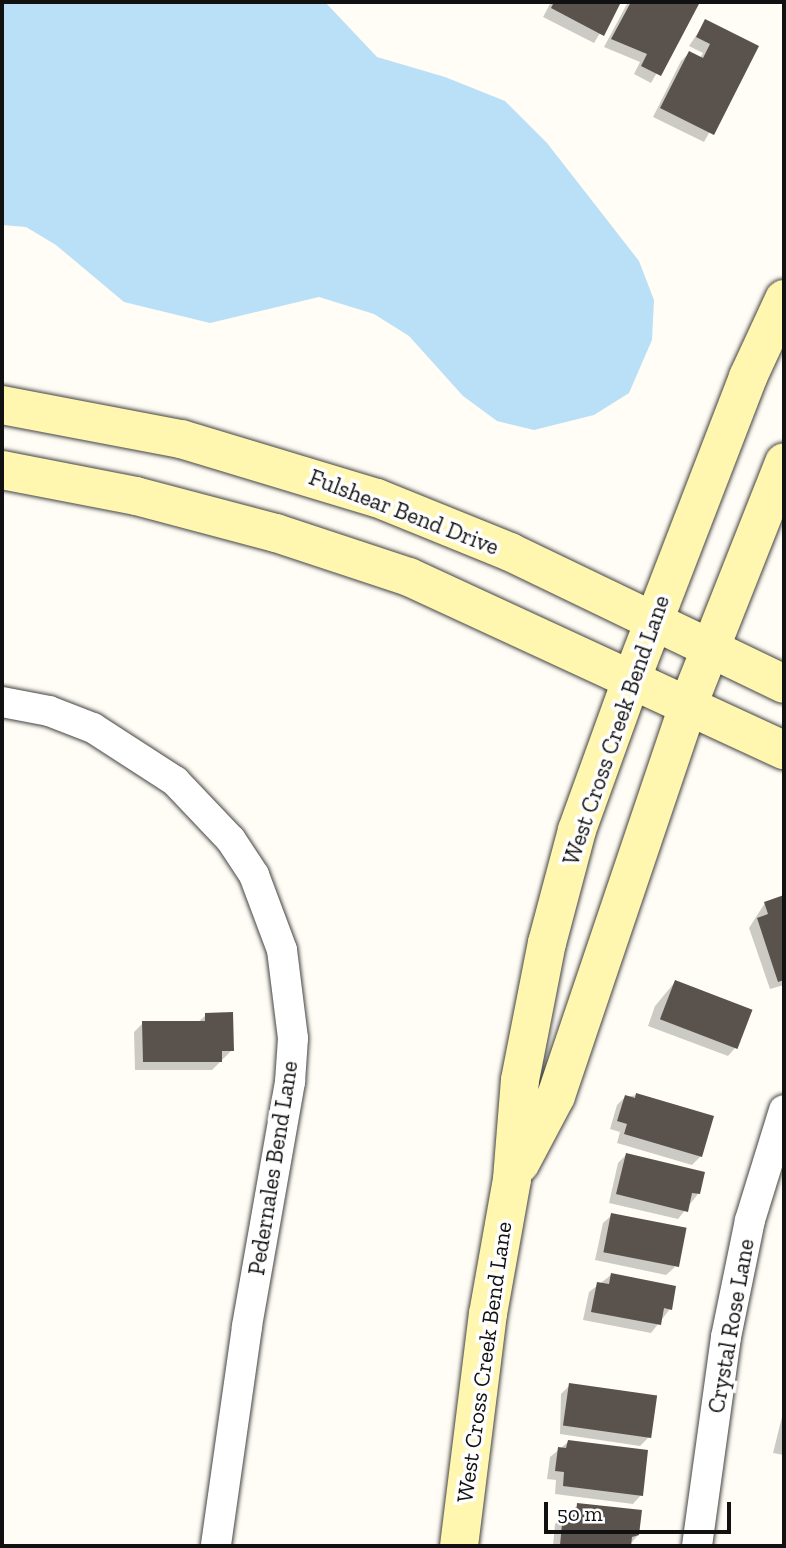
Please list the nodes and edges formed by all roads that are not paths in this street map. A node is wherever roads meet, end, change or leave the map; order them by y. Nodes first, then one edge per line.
1 (784, 299) edge
2 (2, 405) edge
3 (784, 462) edge
4 (2, 470) edge
5 (653, 621) junction
6 (710, 649) junction
7 (632, 678) junction
8 (784, 684) edge
9 (2, 702) edge
10 (688, 705) junction
11 (784, 750) edge
12 (784, 1110) edge
13 (512, 1179) junction
14 (216, 1546) edge
15 (459, 1546) edge
16 (697, 1546) edge

1 - 5 main road, West Cross Creek Bend Lane
2 - 5 main road, Fulshear Bend Drive
3 - 6 main road, West Cross Creek Bend Lane
4 - 7 main road
5 - 6 main road, Fulshear Bend Drive
5 - 7 main road, West Cross Creek Bend Lane
6 - 8 main road, Fulshear Bend Drive
6 - 10 main road, West Cross Creek Bend Lane
7 - 10 main road
7 - 13 main road, West Cross Creek Bend Lane
9 - 14 street, Pedernales Bend Lane
10 - 11 main road
10 - 13 main road, West Cross Creek Bend Lane
12 - 16 street, Crystal Rose Lane
13 - 15 main road, West Cross Creek Bend Lane

